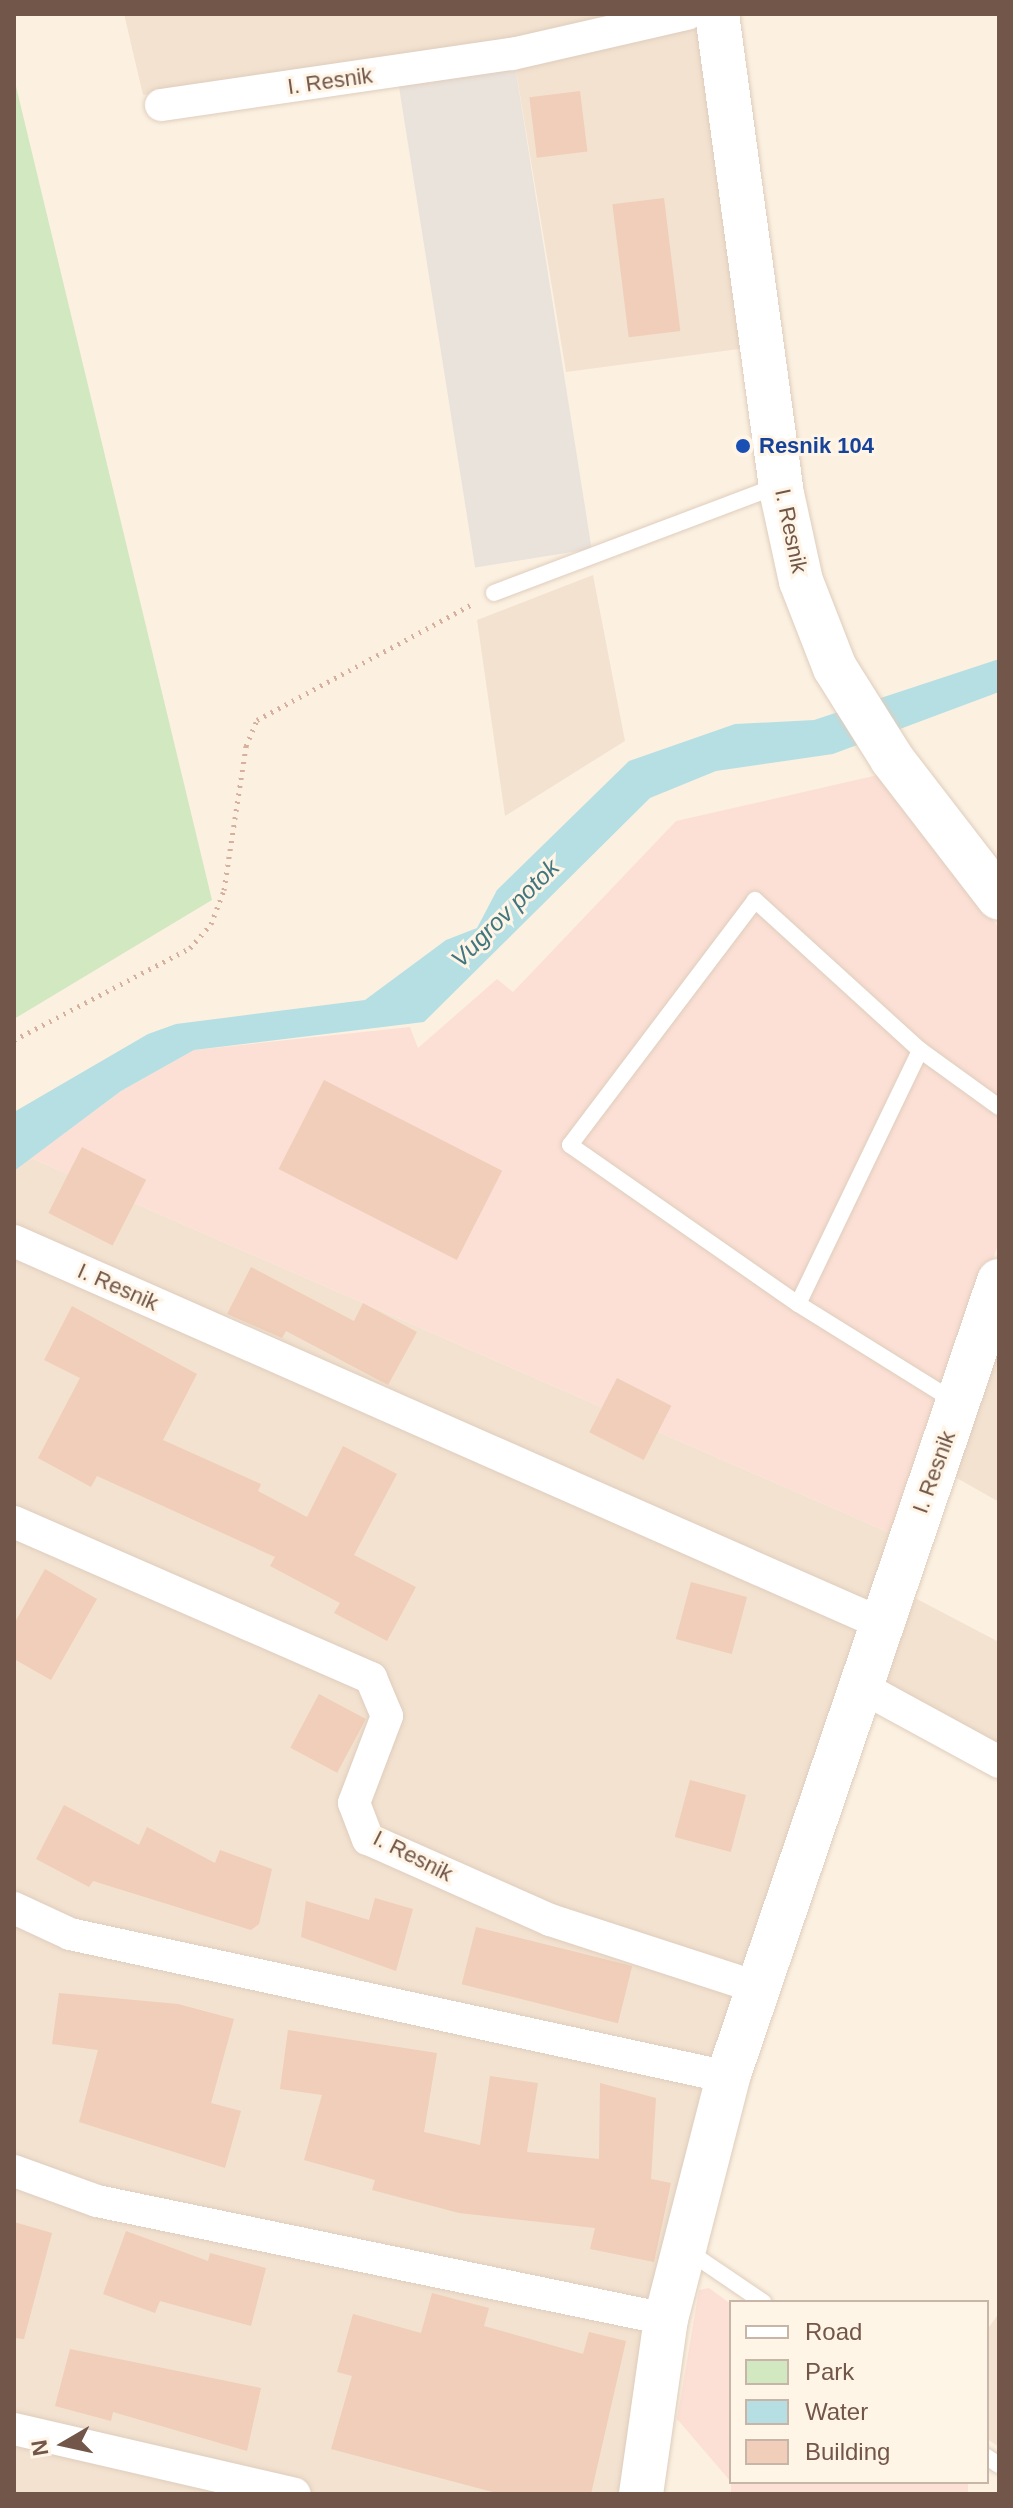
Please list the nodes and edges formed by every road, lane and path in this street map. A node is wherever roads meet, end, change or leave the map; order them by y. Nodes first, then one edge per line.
1 (687, 14) edge
2 (717, 14) edge
3 (161, 105) dead end
4 (781, 485) junction
5 (494, 593) joint
6 (999, 898) edge
7 (14, 1040) edge
8 (920, 1050) junction
9 (999, 1107) edge
10 (14, 1241) edge
11 (798, 1304) junction
12 (994, 1310) edge
13 (959, 1404) junction
14 (14, 1522) edge
15 (880, 1623) junction
16 (858, 1685) junction
17 (999, 1762) edge
18 (14, 1908) edge
19 (756, 1987) junction
20 (728, 2077) junction
21 (14, 2171) edge
22 (683, 2248) junction
23 (760, 2300) edge
24 (666, 2319) junction
25 (14, 2429) edge
26 (295, 2494) edge
27 (641, 2494) edge

1 - 3 street, I. Resnik
2 - 4 street, I. Resnik
4 - 5 lane
4 - 6 street, I. Resnik
5 - 7 path
8 - 9 lane
8 - 11 lane
8 - 11 lane
10 - 15 street, I. Resnik
11 - 13 lane
12 - 13 street, I. Resnik
13 - 15 street, I. Resnik
14 - 19 street, I. Resnik
15 - 16 street, I. Resnik
16 - 17 street
16 - 19 street, I. Resnik
18 - 20 street
19 - 20 street, I. Resnik
20 - 22 street, I. Resnik
21 - 24 street
22 - 23 lane
22 - 24 street, I. Resnik
24 - 27 street, I. Resnik
25 - 26 street

